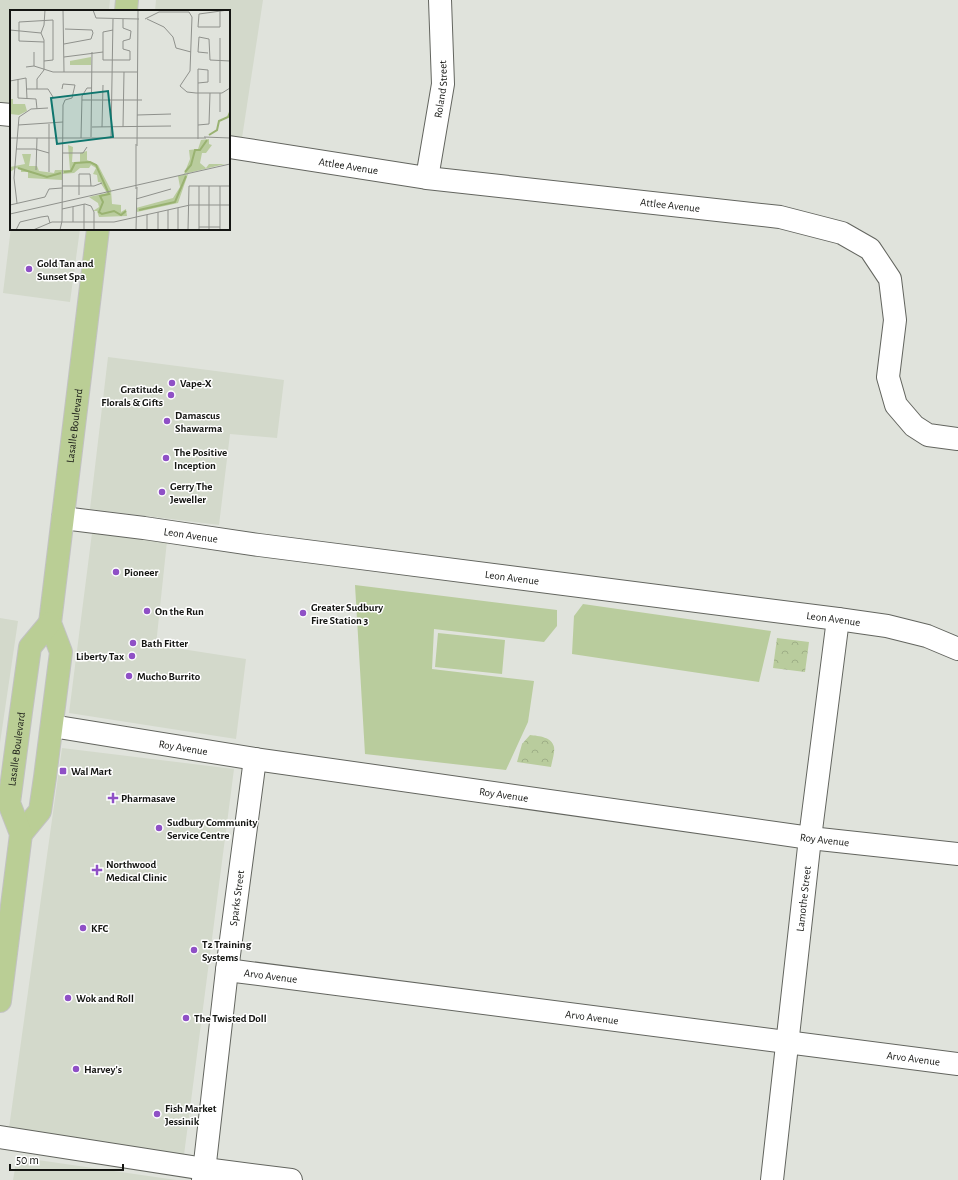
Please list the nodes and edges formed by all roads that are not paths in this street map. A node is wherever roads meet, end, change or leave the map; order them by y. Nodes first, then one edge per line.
1 (127, 0) edge
2 (440, 0) edge
3 (126, 10) edge
4 (0, 114) edge
5 (10, 115) edge
6 (230, 147) edge
7 (427, 178) junction
8 (98, 230) edge
9 (958, 440) edge
10 (63, 518) junction
11 (838, 619) junction
12 (50, 623) junction
13 (958, 649) edge
14 (52, 726) junction
15 (255, 759) junction
16 (21, 834) junction
17 (810, 838) junction
18 (958, 854) edge
19 (227, 970) junction
20 (0, 1001) edge
21 (787, 1041) junction
22 (958, 1064) edge
23 (0, 1137) edge
24 (204, 1175) edge
25 (291, 1180) edge
26 (772, 1180) edge

1 - 3 main road
2 - 7 street, Roland Street
4 - 5 street
6 - 7 street, Attlee Avenue
7 - 9 street, Attlee Avenue
8 - 10 main road, Lasalle Boulevard
10 - 11 street, Leon Avenue
10 - 12 main road, Lasalle Boulevard
11 - 13 street, Leon Avenue
11 - 17 street, Lamothe Street
12 - 14 main road, Lasalle Boulevard
12 - 16 main road, Lasalle Boulevard
14 - 15 street, Roy Avenue
14 - 16 main road, Lasalle Boulevard
15 - 17 street, Roy Avenue
15 - 19 street, Sparks Street
16 - 20 main road, Lasalle Boulevard
17 - 18 street, Roy Avenue
17 - 21 street, Lamothe Street
19 - 21 street, Arvo Avenue
19 - 24 street, Sparks Street
21 - 22 street, Arvo Avenue
21 - 26 street, Lamothe Street
23 - 24 street
24 - 25 street

